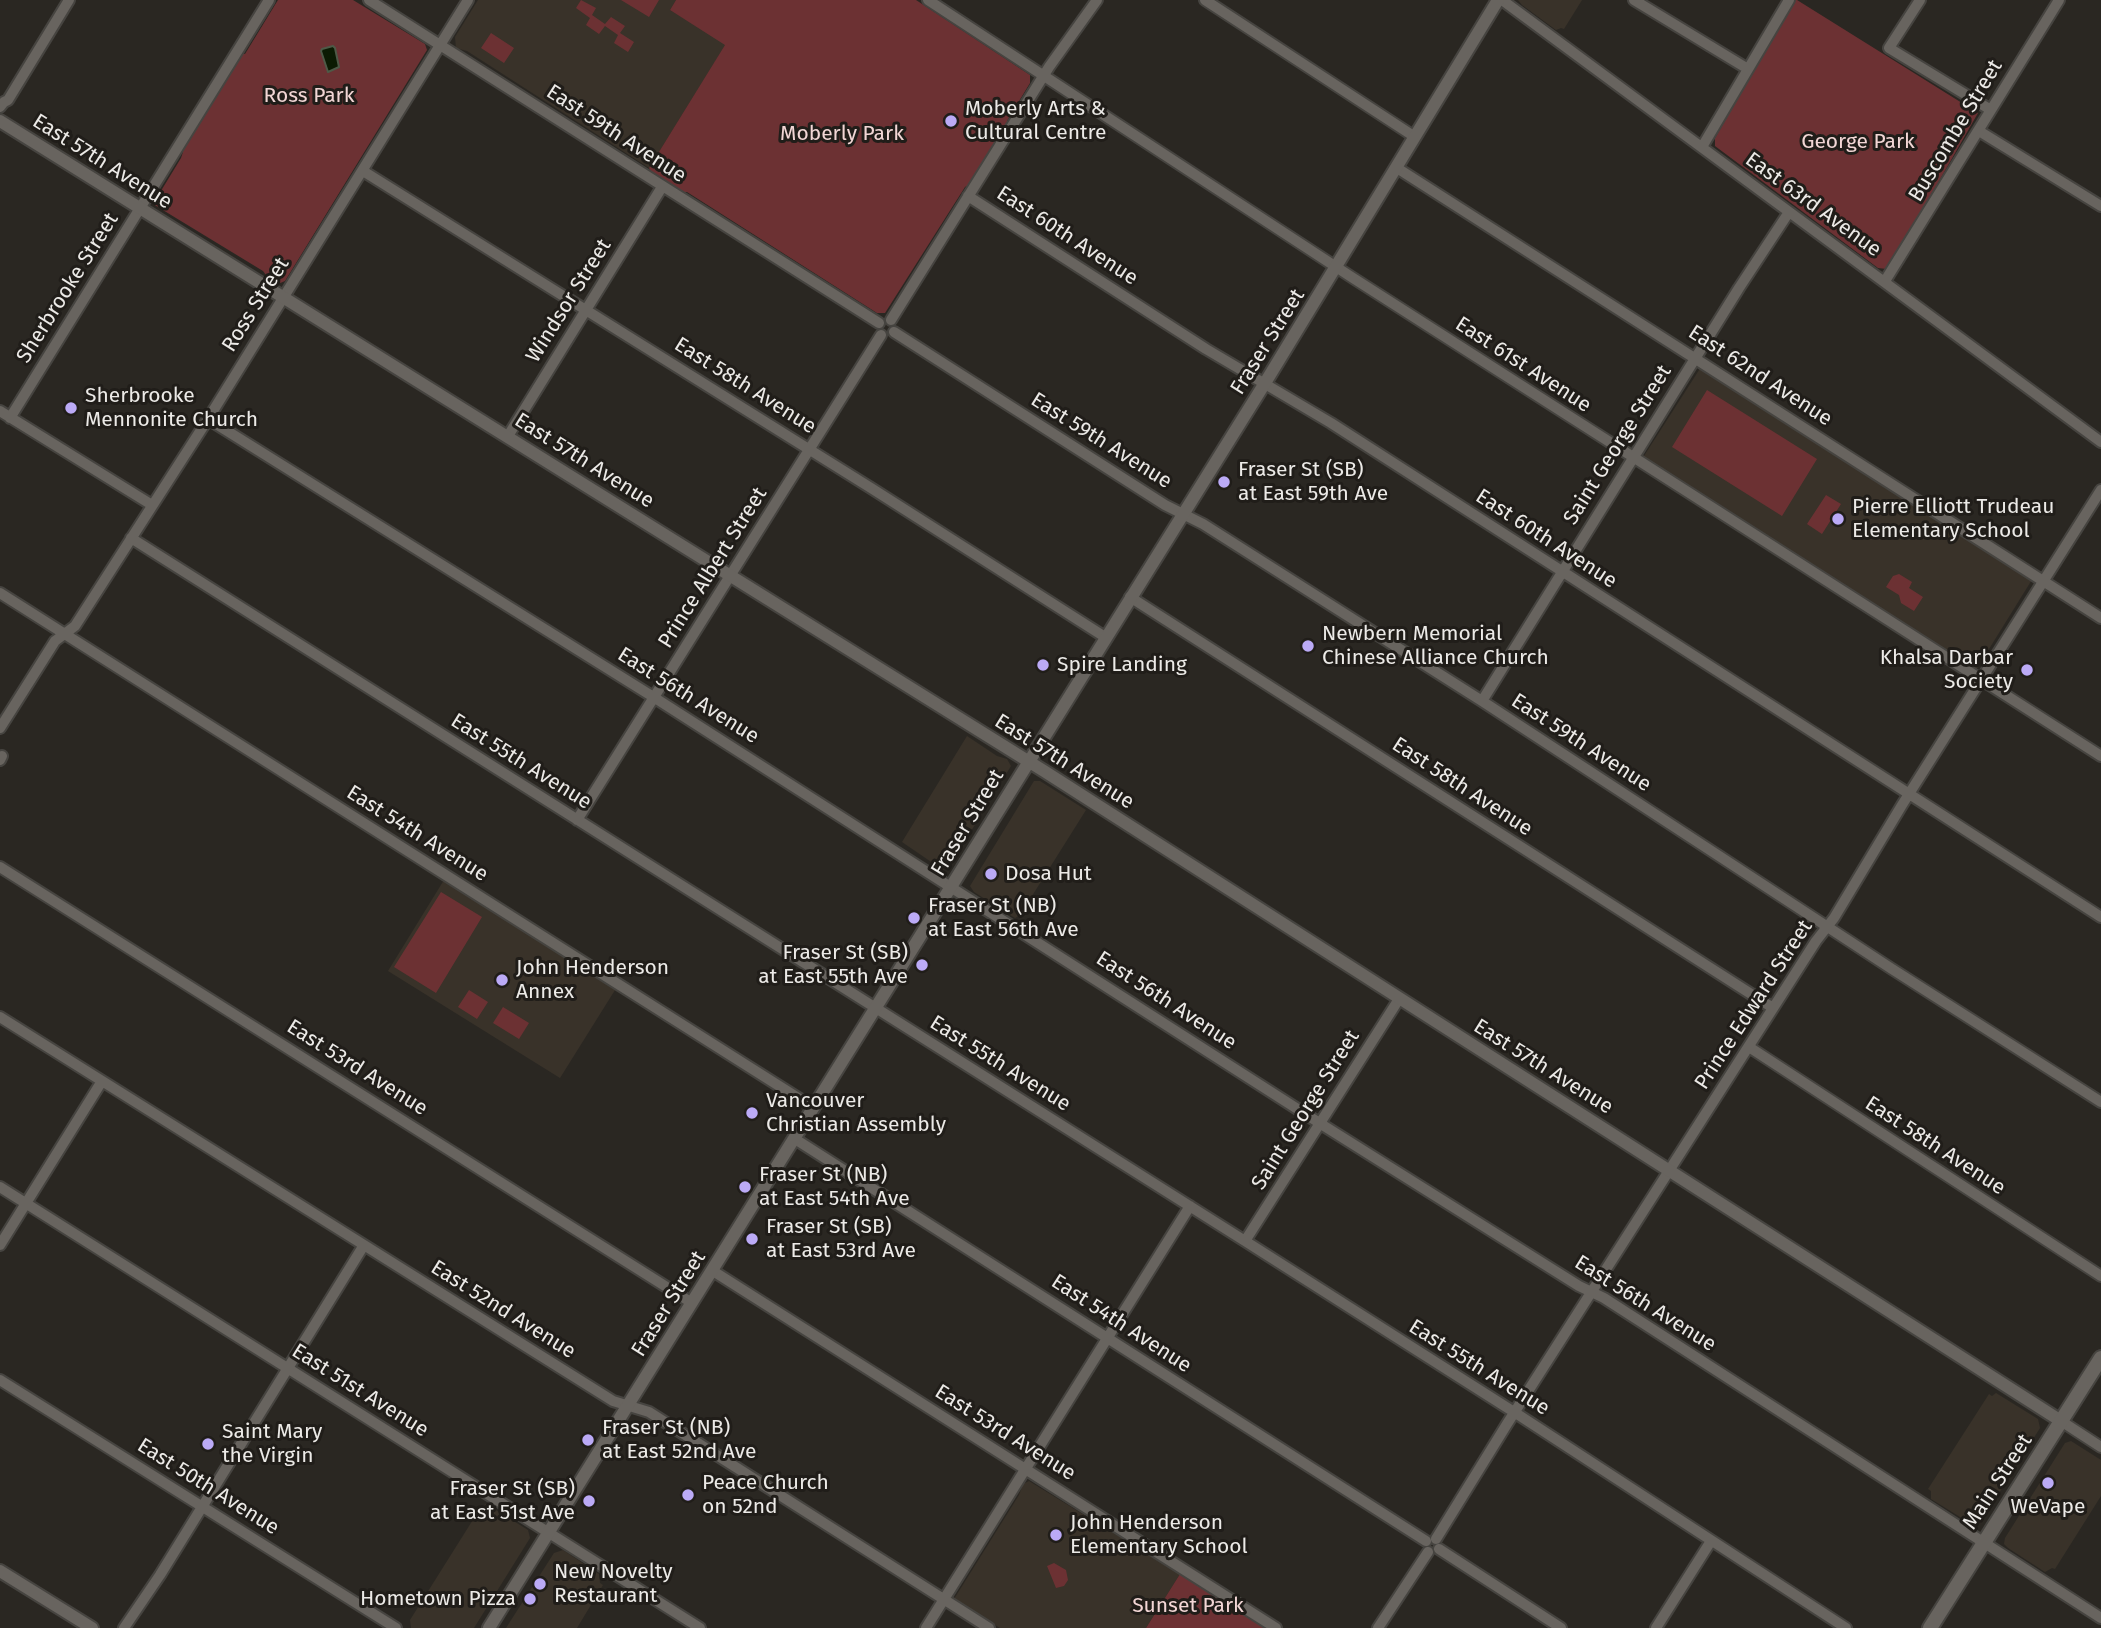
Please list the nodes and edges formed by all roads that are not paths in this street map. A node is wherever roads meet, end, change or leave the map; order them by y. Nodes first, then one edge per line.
1 (69, 0) edge
2 (269, 0) edge
3 (369, 0) edge
4 (468, 0) edge
5 (928, 0) edge
6 (1097, 0) edge
7 (1205, 0) edge
8 (1500, 0) edge
9 (1634, 0) edge
10 (1790, 0) edge
11 (1920, 0) edge
12 (2059, 0) edge
13 (441, 45) junction
14 (1748, 69) junction
15 (1044, 76) junction
16 (0, 107) edge
17 (1991, 110) junction
18 (0, 121) edge
19 (1979, 131) junction
20 (1415, 137) junction
21 (1702, 147) junction
22 (1396, 168) junction
23 (363, 171) junction
24 (662, 187) junction
25 (968, 197) junction
26 (2101, 206) edge
27 (141, 208) junction
28 (1789, 212) junction
29 (1336, 267) junction
30 (1885, 281) junction
31 (284, 296) junction
32 (586, 310) junction
33 (891, 320) junction
34 (879, 323) junction
35 (894, 332) junction
36 (881, 335) junction
37 (1696, 358) junction
38 (1265, 383) junction
39 (5, 415) edge
40 (208, 419) junction
41 (508, 436) junction
42 (2101, 442) edge
43 (810, 450) junction
44 (1633, 458) junction
45 (2101, 490) edge
46 (152, 505) junction
47 (1184, 513) junction
48 (131, 538) junction
49 (1562, 571) junction
50 (731, 576) junction
51 (2045, 581) junction
52 (0, 593) edge
53 (1130, 597) junction
54 (2101, 618) edge
55 (65, 634) junction
56 (1105, 637) junction
57 (1982, 680) junction
58 (655, 698) junction
59 (1482, 701) junction
60 (0, 728) edge
61 (2101, 756) edge
62 (1028, 761) junction
63 (1909, 795) junction
64 (577, 820) junction
65 (0, 867) edge
66 (951, 887) junction
67 (2101, 917) edge
68 (1828, 926) junction
69 (1399, 999) junction
70 (876, 1008) junction
71 (1773, 1008) junction
72 (0, 1017) edge
73 (1749, 1047) junction
74 (102, 1081) junction
75 (2101, 1102) edge
76 (814, 1108) junction
77 (1321, 1124) junction
78 (795, 1139) junction
79 (1670, 1172) junction
80 (0, 1187) edge
81 (26, 1203) junction
82 (1189, 1206) junction
83 (1245, 1241) junction
84 (0, 1245) edge
85 (364, 1245) junction
86 (713, 1271) junction
87 (2101, 1276) edge
88 (1592, 1293) junction
89 (692, 1303) junction
90 (1107, 1337) junction
91 (2101, 1358) edge
92 (288, 1368) junction
93 (0, 1380) edge
94 (629, 1405) junction
95 (1514, 1412) junction
96 (2061, 1421) junction
97 (2101, 1447) edge
98 (1026, 1470) junction
99 (202, 1506) junction
100 (549, 1532) junction
101 (1711, 1541) junction
102 (1983, 1542) junction
103 (1432, 1545) junction
104 (0, 1571) edge
105 (944, 1600) junction
106 (2101, 1618) edge
107 (92, 1628) edge
108 (124, 1628) edge
109 (396, 1628) edge
110 (489, 1628) edge
111 (700, 1628) edge
112 (926, 1628) edge
113 (989, 1628) edge
114 (1276, 1628) edge
115 (1378, 1628) edge
116 (1561, 1628) edge
117 (1657, 1628) edge
118 (1846, 1628) edge
119 (1930, 1628) edge

1 - 16 street
2 - 27 street, Sherbrooke Street
3 - 13 street, East 59th Avenue
4 - 13 street, Ross Street
5 - 15 street, East 61st Avenue
6 - 15 street
7 - 20 street
8 - 20 street, Fraser Street
8 - 21 street, East 63rd Avenue
9 - 14 street
10 - 14 street
11 - 17 street
12 - 17 street, Buscombe Street
13 - 23 street, Ross Street
13 - 24 street, East 59th Avenue
14 - 21 street
15 - 25 street
15 - 29 street, East 61st Avenue
17 - 19 street, Buscombe Street
18 - 27 street, East 57th Avenue
19 - 26 street
19 - 30 street, Buscombe Street
20 - 22 street, Fraser Street
21 - 28 street, East 63rd Avenue
22 - 29 street, Fraser Street
22 - 37 street, East 62nd Avenue
23 - 31 street, Ross Street
23 - 32 street, East 58th Avenue
24 - 32 street, Windsor Street
24 - 34 street, East 59th Avenue
25 - 33 street
25 - 38 street, East 60th Avenue
27 - 31 street, East 57th Avenue
27 - 39 street, Sherbrooke Street
28 - 30 street, East 63rd Avenue
28 - 37 street, Saint George Street
29 - 38 street, Fraser Street
29 - 44 street, East 61st Avenue
30 - 42 street, East 63rd Avenue
31 - 40 street, Ross Street
31 - 41 street, East 57th Avenue
32 - 41 street, Windsor Street
32 - 43 street, East 58th Avenue
33 - 34 street
33 - 35 street
34 - 36 street
35 - 36 street
35 - 47 street, East 59th Avenue
36 - 43 street, Prince Albert Street
37 - 44 street, Saint George Street
37 - 51 street, East 62nd Avenue
38 - 47 street, Fraser Street
38 - 49 street, East 60th Avenue
39 - 46 street
40 - 46 street, Ross Street
40 - 58 street, East 56th Avenue
41 - 50 street, East 57th Avenue
43 - 50 street, Prince Albert Street
43 - 56 street, East 58th Avenue
44 - 49 street, Saint George Street
44 - 57 street, East 61st Avenue
45 - 51 street, Prince Edward Street
46 - 48 street, Ross Street
47 - 53 street, Fraser Street
47 - 59 street, East 59th Avenue
48 - 55 street, Ross Street
48 - 64 street, East 55th Avenue
49 - 59 street, Saint George Street
49 - 63 street, East 60th Avenue
50 - 58 street, Prince Albert Street
50 - 62 street, East 57th Avenue
51 - 54 street, East 62nd Avenue
51 - 57 street, Prince Edward Street
52 - 55 street, East 54th Avenue
53 - 56 street, Fraser Street
53 - 71 street, East 58th Avenue
55 - 60 street, Ross Street
55 - 76 street, East 54th Avenue
56 - 62 street, Fraser Street
57 - 61 street, East 61st Avenue
57 - 63 street, Prince Edward Street
58 - 64 street, Prince Albert Street
58 - 66 street, East 56th Avenue
59 - 68 street, East 59th Avenue
62 - 66 street, Fraser Street
62 - 69 street, East 57th Avenue
63 - 67 street, East 60th Avenue
63 - 68 street, Prince Edward Street
64 - 70 street, East 55th Avenue
65 - 89 street, East 53rd Avenue
66 - 70 street, Fraser Street
66 - 77 street, East 56th Avenue
68 - 71 street, Prince Edward Street
68 - 75 street, East 59th Avenue
69 - 77 street, Saint George Street
69 - 79 street, East 57th Avenue
70 - 76 street, Fraser Street
70 - 82 street, East 55th Avenue
71 - 73 street, Prince Edward Street
72 - 74 street, East 52nd Avenue
73 - 79 street, Prince Edward Street
73 - 87 street, East 58th Avenue
74 - 81 street
74 - 85 street, East 52nd Avenue
76 - 78 street, Fraser Street
77 - 83 street, Saint George Street
77 - 88 street, East 56th Avenue
78 - 86 street, Fraser Street
78 - 90 street, East 54th Avenue
79 - 88 street, Prince Edward Street
79 - 96 street, East 57th Avenue
80 - 81 street, East 51st Avenue
81 - 84 street
81 - 92 street, East 51st Avenue
82 - 83 street, East 55th Avenue
82 - 90 street
83 - 95 street, East 55th Avenue
85 - 92 street
85 - 94 street, East 52nd Avenue
86 - 89 street, Fraser Street
86 - 98 street, East 53rd Avenue
88 - 95 street, Prince Edward Street
88 - 102 street, East 56th Avenue
89 - 94 street, Fraser Street
90 - 98 street
90 - 103 street, East 54th Avenue
91 - 96 main road, Main Street
92 - 99 street
92 - 100 street, East 51st Avenue
93 - 99 street, East 50th Avenue
94 - 100 street, Fraser Street
94 - 105 street, East 52nd Avenue
95 - 101 street, East 55th Avenue
95 - 103 street, Prince Edward Street
96 - 97 street, East 57th Avenue
96 - 102 main road, Main Street
98 - 105 street
98 - 114 street, East 53rd Avenue
99 - 108 street
99 - 109 street, East 50th Avenue
100 - 110 street, Fraser Street
100 - 111 street, East 51st Avenue
101 - 117 street
101 - 118 street, East 55th Avenue
102 - 106 street, East 56th Avenue
102 - 119 main road, Main Street
103 - 115 street, Prince Edward Street
103 - 116 street, East 54th Avenue
104 - 107 street
105 - 112 street
105 - 113 street, East 52nd Avenue

